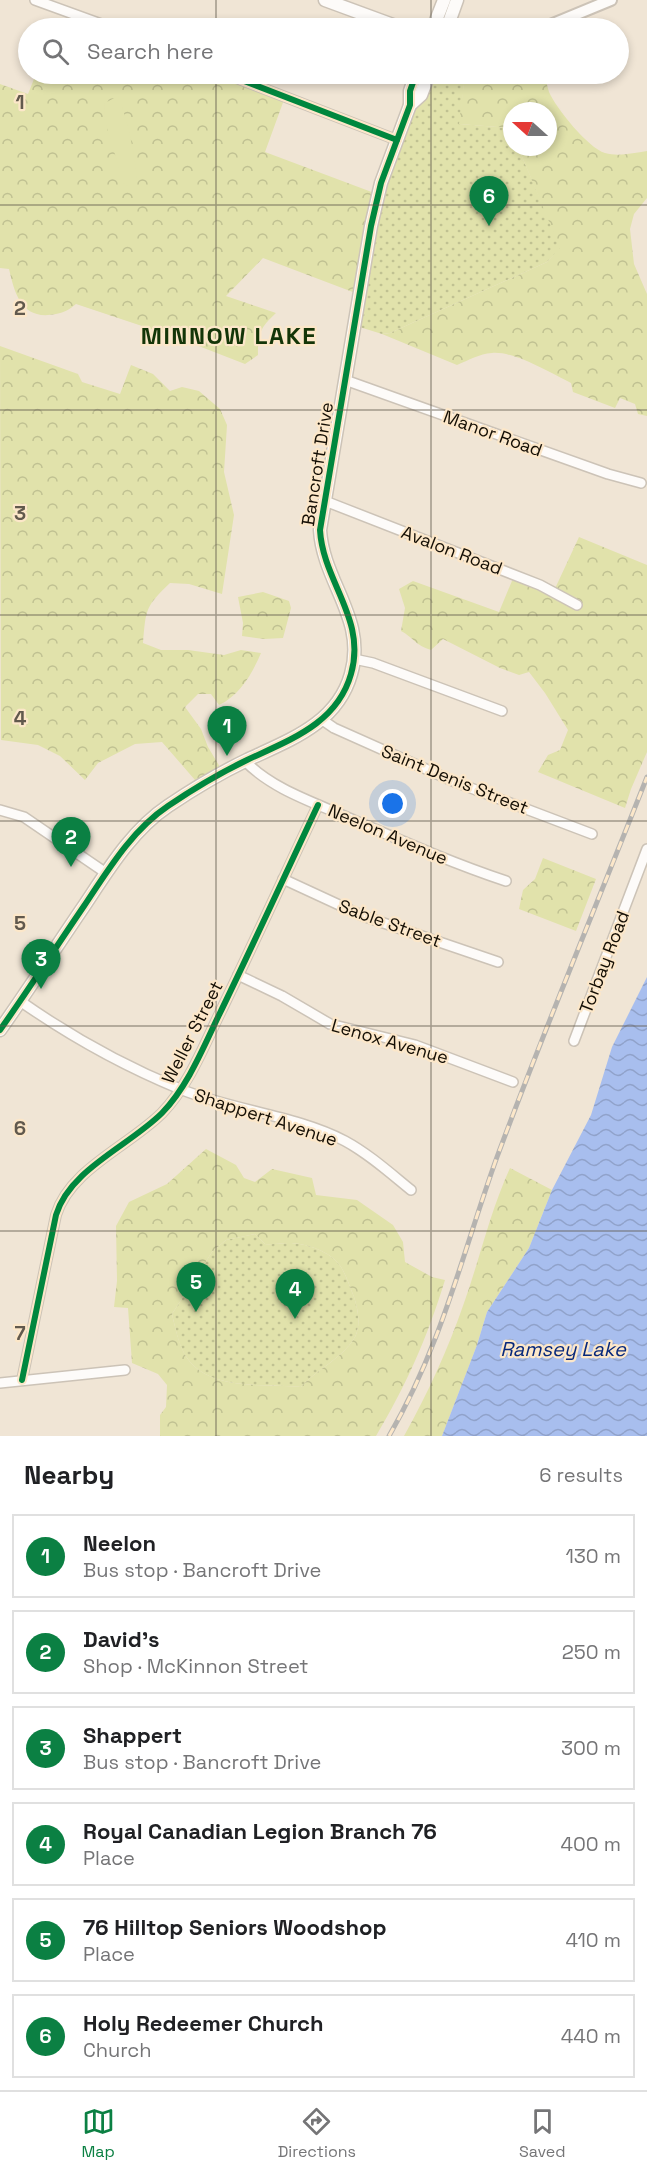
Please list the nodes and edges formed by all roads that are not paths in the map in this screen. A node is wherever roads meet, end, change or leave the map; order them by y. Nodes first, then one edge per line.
1 (35, 0) edge
2 (325, 0) edge
3 (444, 0) edge
4 (457, 0) edge
5 (611, 0) edge
6 (84, 18) edge
7 (374, 18) edge
8 (437, 18) edge
9 (451, 18) edge
10 (567, 18) edge
11 (252, 84) edge
12 (412, 84) edge
13 (425, 84) edge
14 (410, 105) junction
15 (397, 140) junction
16 (345, 381) junction
17 (641, 483) dead end
18 (325, 501) junction
19 (577, 605) dead end
20 (354, 659) junction
21 (502, 711) dead end
22 (321, 720) junction
23 (245, 761) junction
24 (318, 805) junction
25 (0, 810) edge
26 (592, 834) dead end
27 (647, 849) edge
28 (106, 873) junction
29 (283, 879) junction
30 (506, 881) dead end
31 (498, 962) dead end
32 (238, 975) junction
33 (20, 1001) junction
34 (0, 1030) edge
35 (574, 1041) dead end
36 (513, 1082) dead end
37 (180, 1089) junction
38 (411, 1190) dead end
39 (125, 1370) dead end
40 (22, 1380) junction
41 (0, 1383) edge

1 - 6 street
2 - 7 main road
3 - 8 main road
4 - 9 main road
5 - 10 street
11 - 15 street
12 - 14 main road, Bancroft Drive
13 - 14 main road, Bancroft Drive
14 - 15 main road, Bancroft Drive
15 - 16 main road, Bancroft Drive
16 - 17 street, Manor Road
16 - 18 main road, Bancroft Drive
18 - 19 street, Avalon Road
18 - 20 main road, Bancroft Drive
20 - 21 street
20 - 22 main road, Bancroft Drive
22 - 23 main road, Bancroft Drive
22 - 26 street, Saint Denis Street
23 - 24 street, Neelon Avenue
23 - 28 main road, Bancroft Drive
24 - 29 street, Weller Street
24 - 30 street, Neelon Avenue
25 - 28 street
27 - 35 street, Torbay Road
28 - 33 main road, Bancroft Drive
29 - 31 street, Sable Street
29 - 32 street, Weller Street
32 - 36 street, Lenox Avenue
32 - 37 street, Weller Street
33 - 34 main road, Bancroft Drive
33 - 37 street, Shappert Avenue
37 - 38 street, Shappert Avenue
37 - 40 street, Weller Street
39 - 40 street
40 - 41 street

